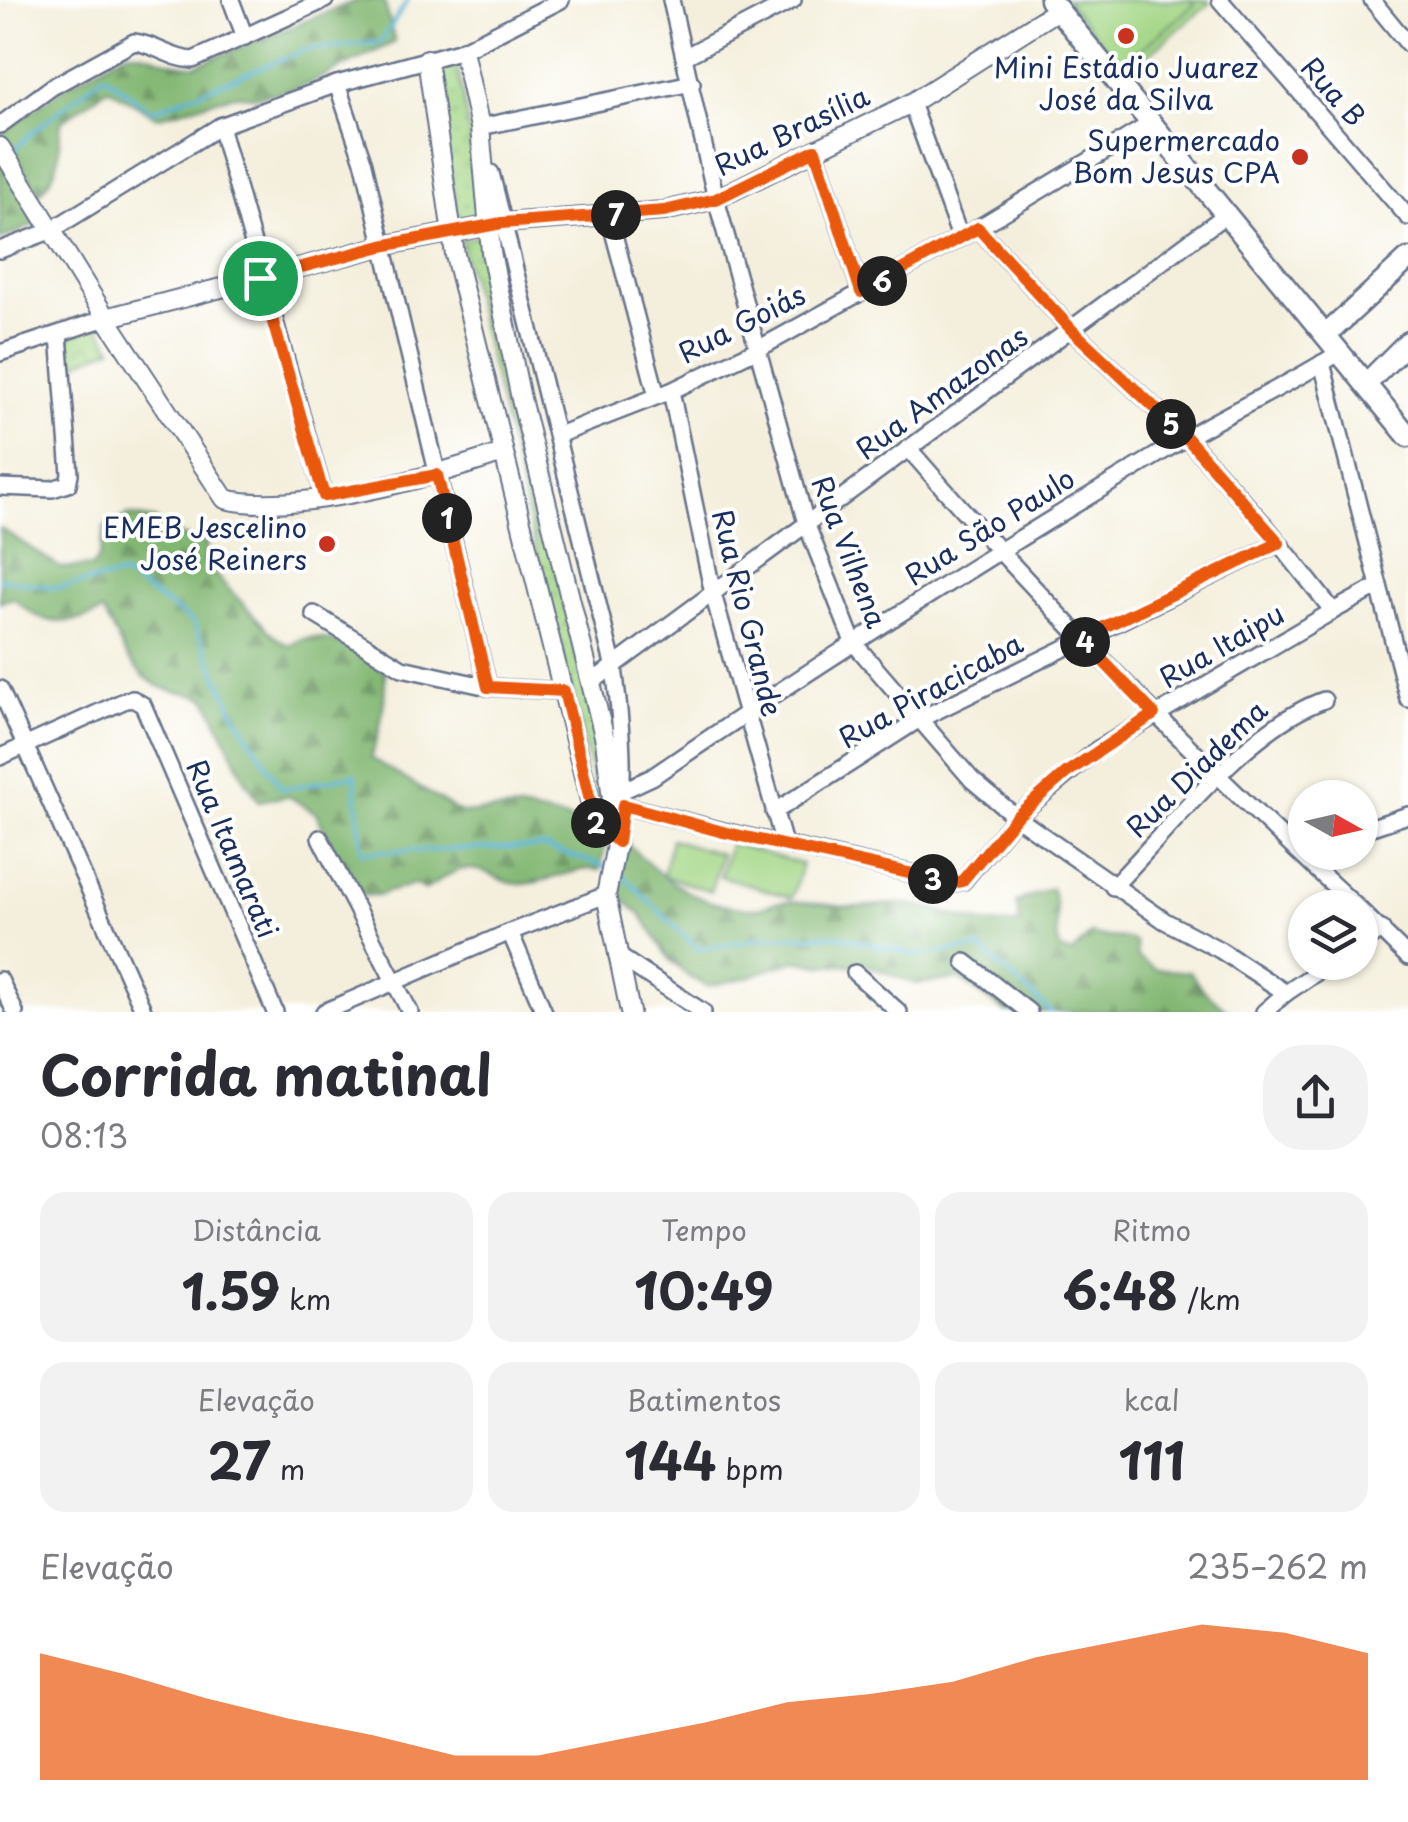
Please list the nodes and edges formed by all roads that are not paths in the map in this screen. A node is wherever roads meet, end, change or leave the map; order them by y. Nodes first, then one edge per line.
1 (230, 0) edge
2 (324, 0) edge
3 (561, 0) edge
4 (671, 0) edge
5 (792, 0) edge
6 (1220, 0) edge
7 (1372, 0) edge
8 (1054, 5) edge
9 (245, 37) junction
10 (1408, 44) edge
11 (463, 50) junction
12 (686, 56) junction
13 (427, 59) junction
14 (692, 83) junction
15 (337, 84) junction
16 (912, 102) junction
17 (1150, 124) junction
18 (0, 125) edge
19 (220, 126) junction
20 (480, 127) junction
21 (1, 149) edge
22 (815, 150) junction
23 (716, 199) junction
24 (609, 216) junction
25 (1224, 216) junction
26 (1408, 217) edge
27 (495, 224) junction
28 (978, 228) junction
29 (50, 230) junction
30 (451, 233) junction
31 (960, 237) junction
32 (382, 246) junction
33 (0, 250) edge
34 (1408, 258) edge
35 (260, 278) junction
36 (861, 292) junction
37 (106, 318) junction
38 (1072, 330) junction
39 (59, 335) junction
40 (1326, 335) junction
41 (1408, 342) edge
42 (758, 349) junction
43 (0, 353) edge
44 (1331, 357) junction
45 (1366, 384) junction
46 (664, 394) junction
47 (558, 435) junction
48 (1408, 436) edge
49 (1186, 437) junction
50 (908, 448) junction
51 (503, 453) junction
52 (437, 475) junction
53 (0, 487) edge
54 (324, 496) junction
55 (806, 523) junction
56 (1279, 543) junction
57 (997, 551) junction
58 (1379, 586) junction
59 (713, 594) junction
60 (1333, 611) junction
61 (314, 614) dead end
62 (1081, 638) junction
63 (853, 642) junction
64 (614, 668) junction
65 (592, 682) junction
66 (488, 687) junction
67 (0, 689) edge
68 (564, 691) junction
69 (1408, 699) edge
70 (1324, 700) dead end
71 (746, 713) junction
72 (1154, 714) junction
73 (918, 720) junction
74 (25, 747) junction
75 (0, 757) edge
76 (1217, 778) junction
77 (623, 797) junction
78 (774, 812) junction
79 (1408, 814) edge
80 (1016, 817) junction
81 (596, 825) joint
82 (1378, 825) edge
83 (320, 838) dead end
84 (1288, 840) edge
85 (618, 842) junction
86 (784, 844) junction
87 (1320, 870) edge
88 (607, 888) junction
89 (1113, 888) junction
90 (1341, 890) edge
91 (1378, 926) edge
92 (1382, 930) junction
93 (510, 932) junction
94 (1378, 933) edge
95 (617, 955) junction
96 (1408, 957) edge
97 (966, 962) dead end
98 (856, 974) dead end
99 (0, 980) edge
100 (396, 980) junction
101 (1306, 980) edge
102 (1286, 994) junction
103 (15, 1012) edge
104 (144, 1012) edge
105 (275, 1012) edge
106 (324, 1012) edge
107 (410, 1012) edge
108 (544, 1012) edge
109 (630, 1012) edge
110 (704, 1012) edge
111 (899, 1012) edge
112 (1029, 1012) edge
113 (1264, 1012) edge

1 - 9 street
2 - 9 street
3 - 11 street
4 - 12 street, Rua Vilhena
5 - 12 street
6 - 26 street, Rua B
7 - 10 street
8 - 16 street, Rua Brasília
8 - 17 main road
9 - 18 street
11 - 13 street
11 - 20 street
12 - 14 street, Rua Vilhena
13 - 15 street
13 - 30 street
14 - 20 street
14 - 23 street, Rua Vilhena
15 - 19 street
15 - 32 street
16 - 22 street, Rua Brasília
16 - 31 street
17 - 25 main road
17 - 28 street, Rua Goiás
19 - 29 street
19 - 35 street
20 - 27 street
21 - 29 street
22 - 23 street, Rua Brasília
22 - 36 street
23 - 24 street, Rua Brasília
23 - 42 street, Rua Vilhena
24 - 27 street, Rua Brasília
24 - 46 street, Rua Rio Grande
25 - 38 street, Rua Amazonas
25 - 40 main road
27 - 30 street, Rua Brasília
27 - 47 street
27 - 65 street
28 - 31 street, Rua Goiás
28 - 38 street
29 - 33 street
29 - 37 street
30 - 32 street, Rua Brasília
30 - 51 street
31 - 36 street, Rua Goiás
32 - 35 street, Rua Brasília
32 - 52 street
34 - 40 main road
35 - 37 street, Rua Brasília
35 - 54 street
36 - 42 street, Rua Goiás
37 - 39 street, Rua Brasília
37 - 54 street
38 - 49 street
38 - 50 street, Rua Amazonas
39 - 43 street, Rua Brasília
39 - 53 street
40 - 44 main road
41 - 45 main road
42 - 46 street, Rua Goiás
42 - 55 street, Rua Vilhena
44 - 45 main road
44 - 49 street, Rua São Paulo
44 - 58 street
45 - 48 main road
46 - 47 street, Rua Goiás
46 - 59 street, Rua Rio Grande
47 - 64 street
49 - 56 street
49 - 57 street, Rua São Paulo
50 - 55 street, Rua Amazonas
50 - 57 street
51 - 52 street
51 - 68 street
52 - 54 street
52 - 66 street
55 - 59 street, Rua Amazonas
55 - 63 street, Rua Vilhena
56 - 60 street
56 - 62 street, Rua Piracicaba
57 - 62 street
57 - 63 street, Rua São Paulo
58 - 60 street, Rua Itaipu
58 - 69 street
59 - 64 street, Rua Amazonas
59 - 71 street, Rua Rio Grande
60 - 72 street, Rua Itaipu
61 - 66 street
62 - 72 street
62 - 73 street, Rua Piracicaba
63 - 71 street, Rua São Paulo
63 - 73 street, Rua Vilhena
64 - 65 street, Rua Amazonas
64 - 77 street
65 - 85 street
66 - 68 street
67 - 74 street
68 - 81 street
70 - 76 street, Rua Diadema
71 - 77 street, Rua São Paulo
71 - 78 street, Rua Rio Grande
72 - 76 street
72 - 80 street, Rua Itaipu
73 - 78 street, Rua Piracicaba
73 - 80 street, Rua Vilhena
74 - 75 street
74 - 104 street
74 - 105 street, Rua Itamarati
76 - 84 street
76 - 89 street, Rua Diadema
77 - 85 street
77 - 86 street
78 - 86 street, Rua Rio Grande
79 - 82 street
80 - 86 street, Rua Itaipu
80 - 89 street, Rua Vilhena
81 - 85 street
83 - 100 street
85 - 88 street
87 - 90 street
88 - 93 street
88 - 95 street
89 - 102 street, Rua Vilhena
91 - 92 street
92 - 94 street
92 - 96 street
93 - 100 street
93 - 108 street
95 - 109 street
95 - 110 street
97 - 112 street
98 - 111 street
99 - 103 street
100 - 106 street
100 - 107 street
101 - 102 street
102 - 113 street

